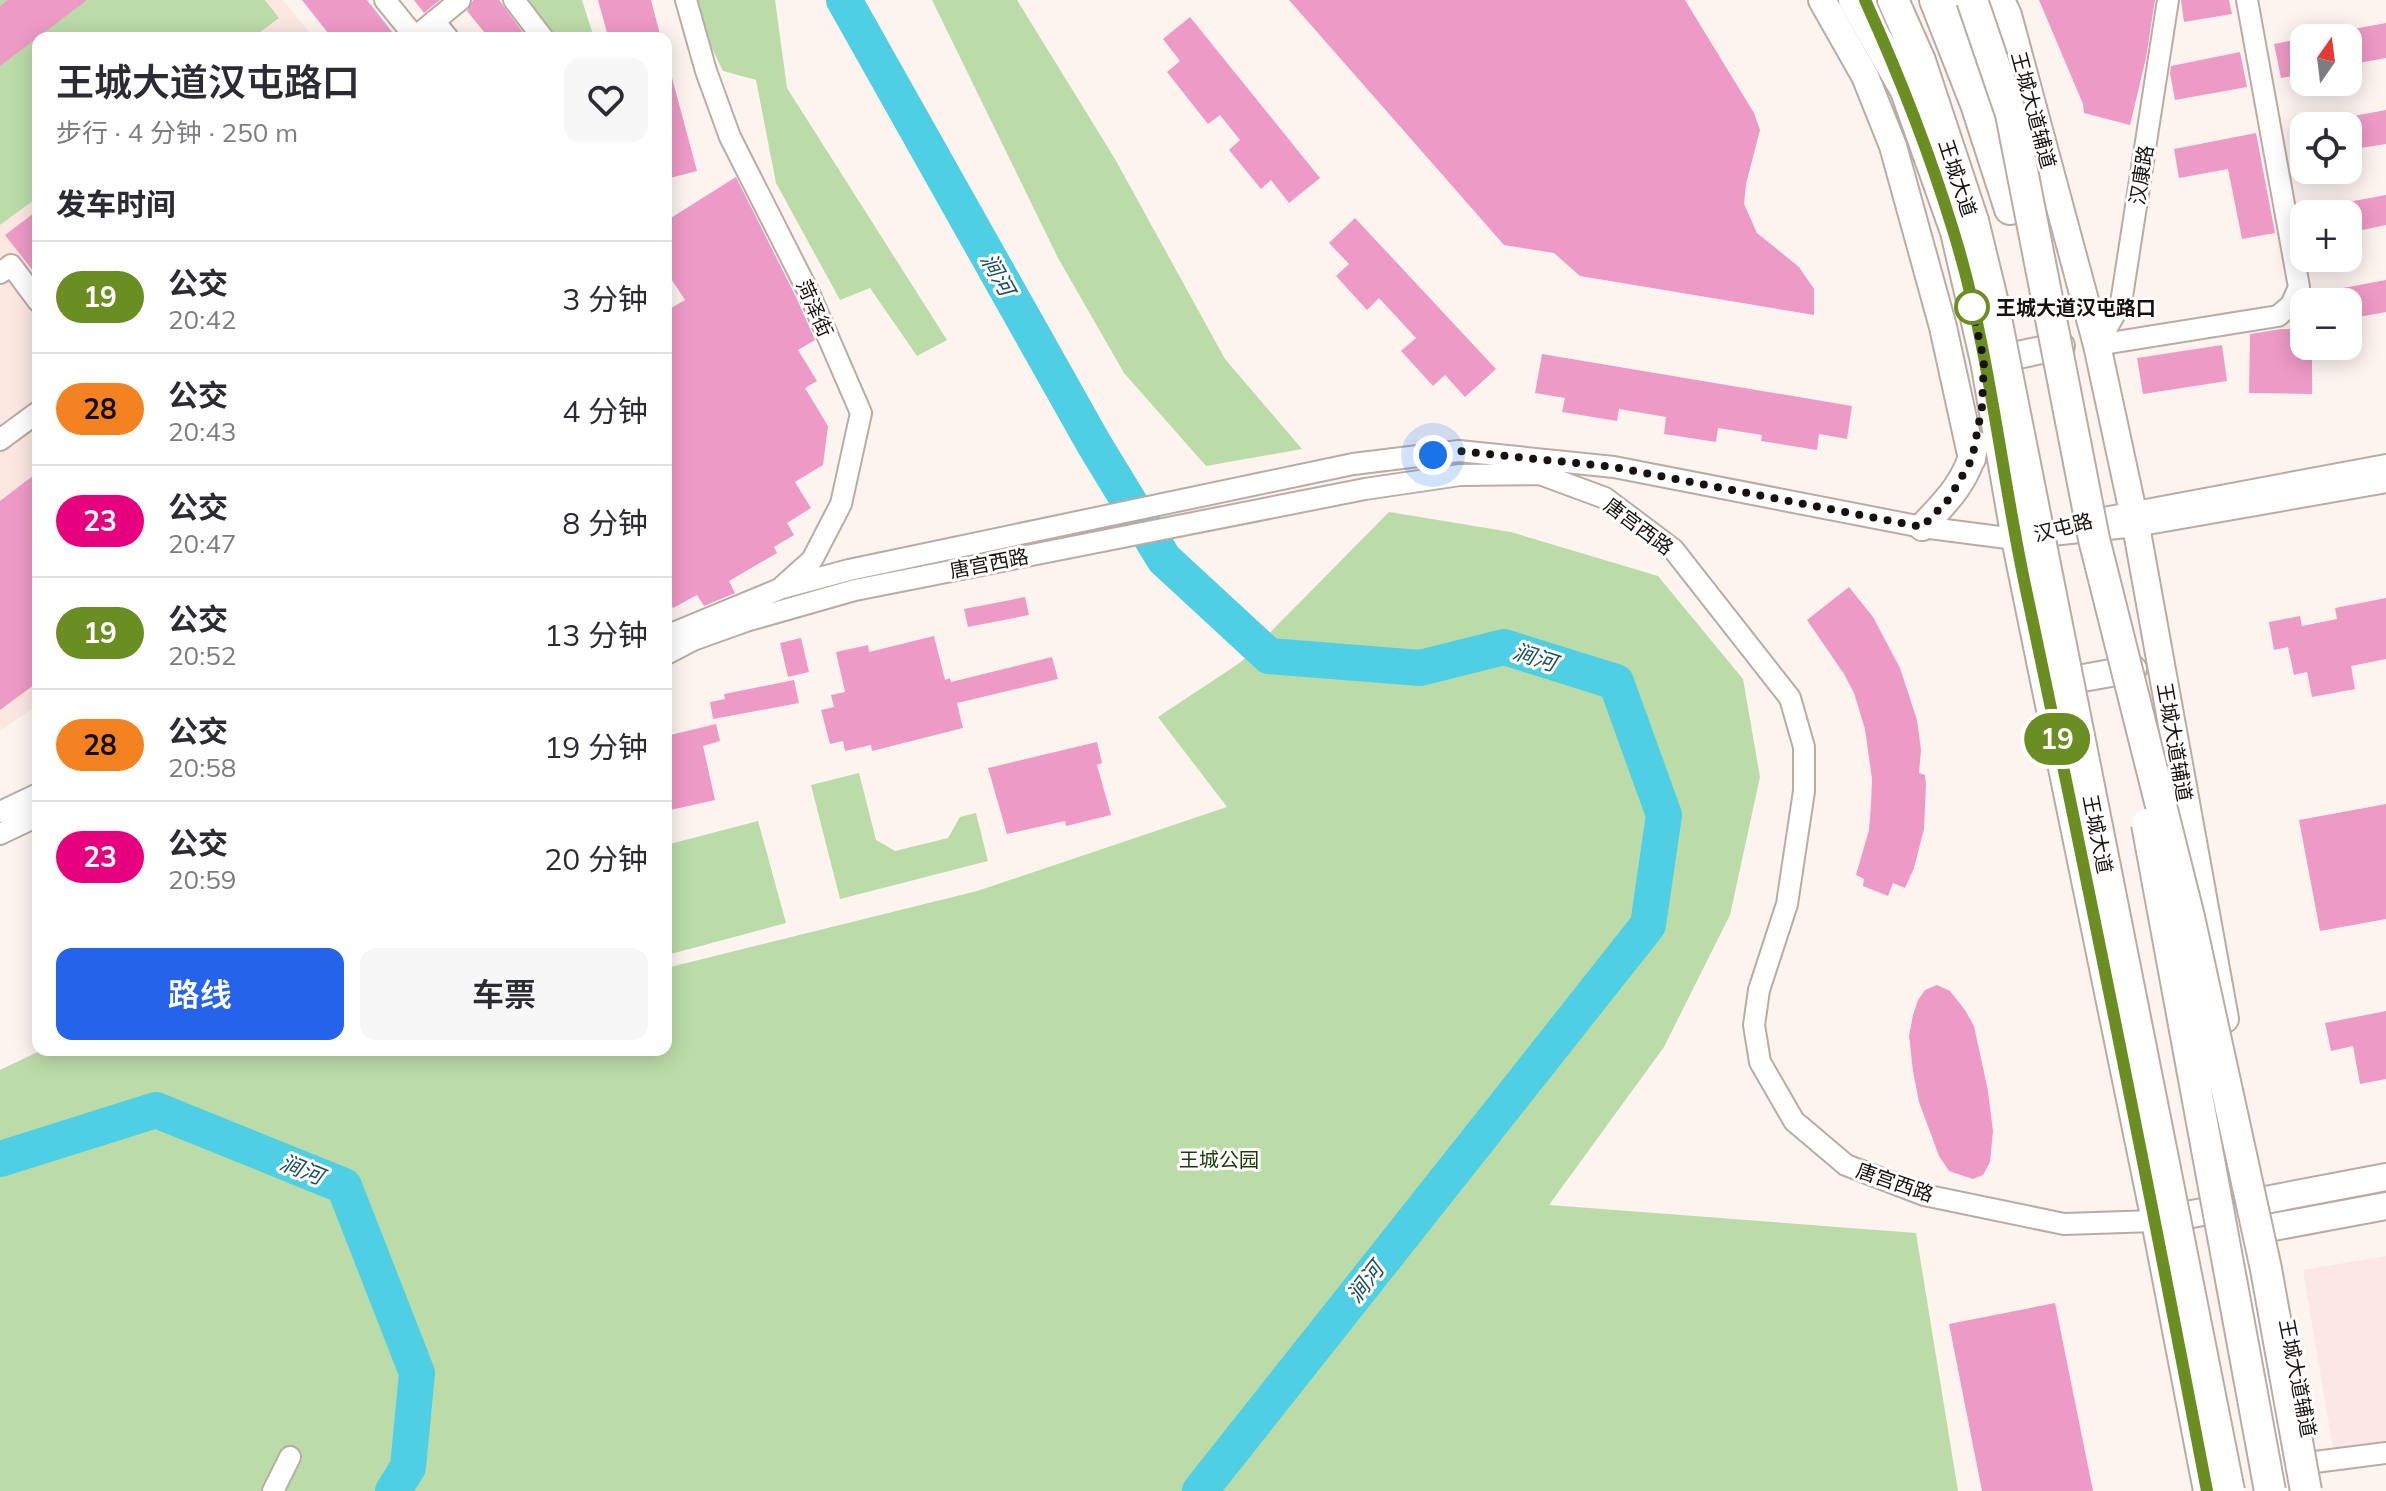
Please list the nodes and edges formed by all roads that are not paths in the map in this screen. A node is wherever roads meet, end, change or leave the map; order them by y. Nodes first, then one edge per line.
1 (385, 0) edge
2 (460, 0) edge
3 (514, 0) edge
4 (686, 0) edge
5 (1822, 0) edge
6 (1854, 0) edge
7 (1865, 0) edge
8 (1893, 0) edge
9 (1935, 0) edge
10 (1955, 0) edge
11 (1972, 0) edge
12 (2001, 0) edge
13 (2168, 0) edge
14 (2247, 0) edge
15 (434, 21) junction
16 (411, 32) edge
17 (421, 32) edge
18 (443, 32) edge
19 (538, 32) edge
20 (1904, 87) junction
21 (1893, 146) junction
22 (1954, 232) junction
23 (0, 273) edge
24 (32, 293) edge
25 (2097, 345) junction
26 (2061, 346) junction
27 (1984, 361) junction
28 (32, 416) edge
29 (0, 440) edge
30 (1972, 459) junction
31 (2386, 465) edge
32 (2386, 482) edge
33 (2134, 519) junction
34 (1922, 527) junction
35 (2101, 529) junction
36 (2015, 539) junction
37 (782, 588) junction
38 (784, 610) junction
39 (672, 634) edge
40 (672, 651) edge
41 (2133, 669) junction
42 (2046, 685) junction
43 (32, 797) edge
44 (0, 812) edge
45 (32, 819) edge
46 (0, 834) edge
47 (2204, 1027) junction
48 (2246, 1131) junction
49 (2386, 1177) edge
50 (2386, 1206) edge
51 (2253, 1215) junction
52 (2155, 1221) junction
53 (2386, 1453) edge
54 (290, 1457) dead end
55 (2315, 1462) junction
56 (273, 1491) edge
57 (2207, 1491) edge
58 (2229, 1491) edge
59 (2270, 1491) edge
60 (2290, 1491) edge
61 (2306, 1491) edge
62 (2321, 1491) edge

1 - 16 street
2 - 15 street
3 - 19 street
4 - 37 street, 菏泽街
5 - 21 main road
6 - 20 highway
7 - 20 main road
8 - 58 highway, 王城大道, bridge
9 - 35 highway, 王城大道, bridge
10 - 26 main road
11 - 35 highway, bridge
12 - 25 main road, 王城大道辅道
13 - 25 street, 汉康路
14 - 25 street
15 - 17 street
15 - 18 street
20 - 22 main road
21 - 22 main road
21 - 30 main road
22 - 27 main road
23 - 24 street
25 - 33 main road, 王城大道辅道
26 - 27 main road
26 - 35 main road
27 - 30 main road
27 - 36 main road
28 - 29 street
30 - 34 main road
31 - 33 street, 汉屯路
32 - 33 street, 汉屯路
33 - 35 street, 汉屯路
33 - 48 main road, 王城大道辅道
34 - 36 street, 唐宫西路
34 - 37 street, 唐宫西路
35 - 36 street, 汉屯路
35 - 41 main road
35 - 59 highway, 王城大道, bridge
35 - 61 highway, bridge
36 - 42 main road
37 - 38 street
37 - 39 street, 唐宫西路
38 - 40 street, 唐宫西路
38 - 52 street, 唐宫西路
41 - 42 main road
41 - 47 main road
42 - 52 main road
43 - 44 street
45 - 46 street
47 - 48 main road
47 - 51 main road
48 - 51 main road, 王城大道辅道
49 - 51 main road, 唐宫西路
50 - 51 main road, 唐宫西路
51 - 52 main road, 唐宫西路
51 - 55 main road, 王城大道辅道
51 - 60 main road
52 - 57 main road
53 - 55 street
54 - 56 street
55 - 62 main road, 王城大道辅道

